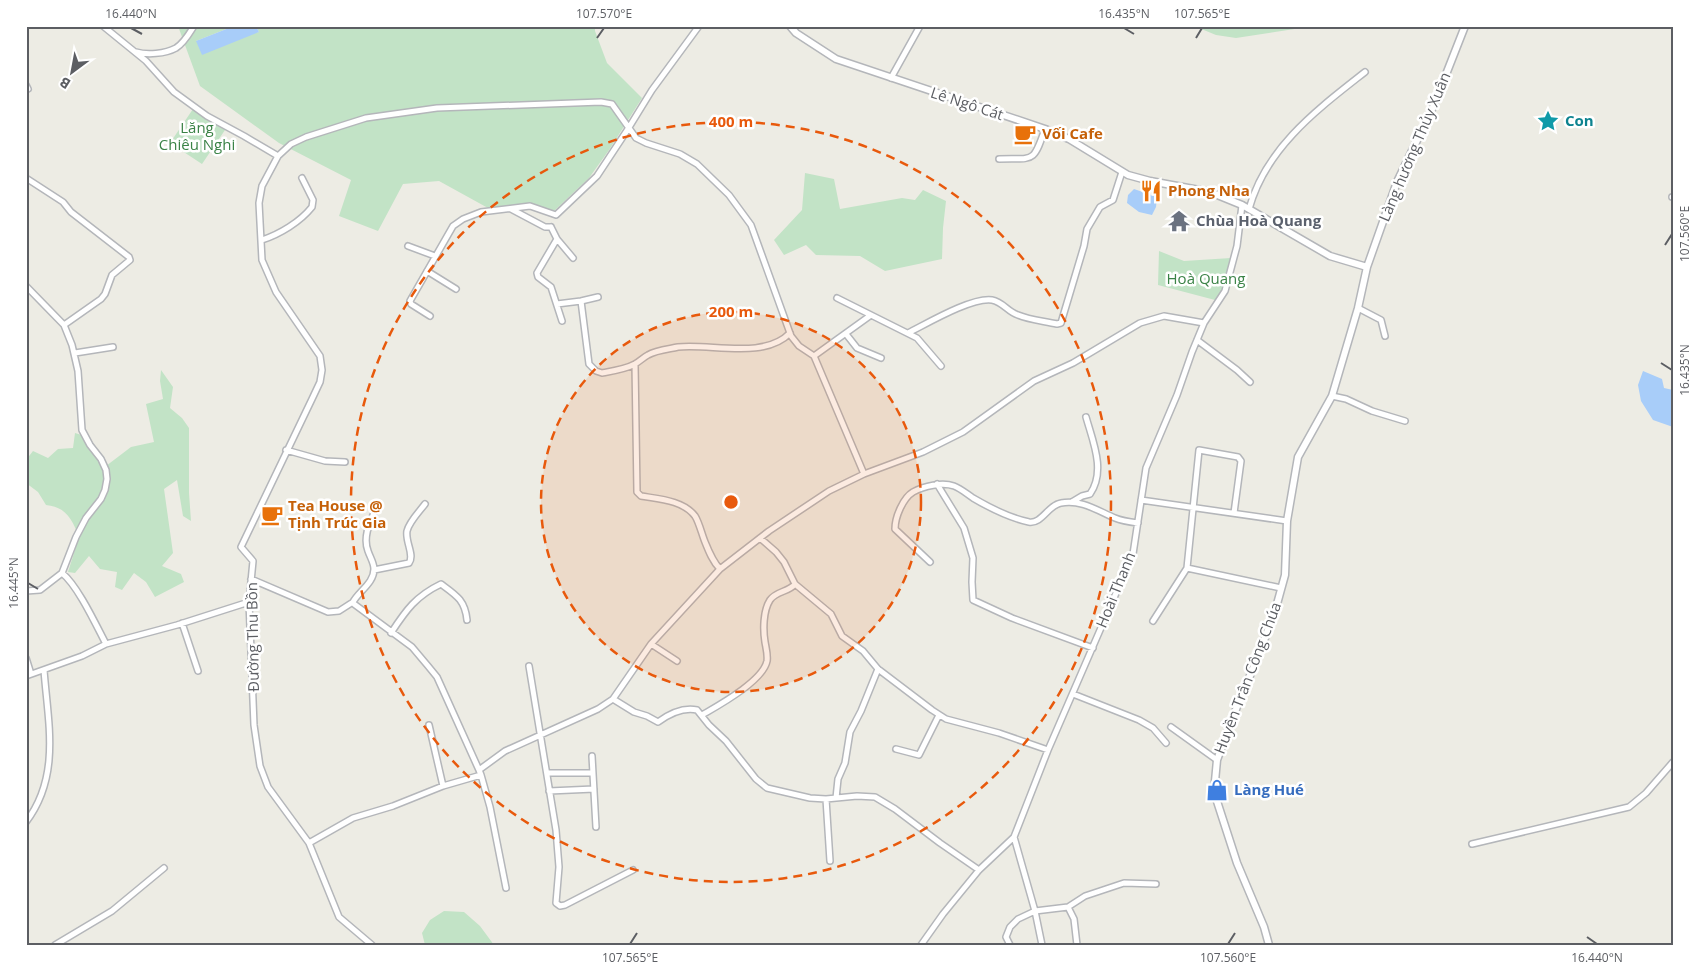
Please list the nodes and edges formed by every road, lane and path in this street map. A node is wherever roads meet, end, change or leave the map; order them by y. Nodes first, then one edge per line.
1 (103, 26) edge
2 (194, 26) edge
3 (699, 26) edge
4 (790, 26) edge
5 (920, 26) edge
6 (1465, 26) edge
7 (133, 51) junction
8 (1365, 72) dead end
9 (891, 78) junction
10 (628, 129) junction
11 (1044, 129) junction
12 (278, 156) junction
13 (999, 158) dead end
14 (1122, 172) junction
15 (26, 178) edge
16 (302, 178) dead end
17 (1242, 205) junction
18 (510, 209) junction
19 (1249, 209) junction
20 (556, 216) junction
21 (551, 227) junction
22 (557, 238) junction
23 (262, 240) junction
24 (408, 246) dead end
25 (435, 256) junction
26 (573, 258) dead end
27 (1368, 267) junction
28 (427, 272) junction
29 (26, 286) edge
30 (456, 290) dead end
31 (598, 298) dead end
32 (837, 298) dead end
33 (581, 302) junction
34 (557, 304) junction
35 (1358, 308) junction
36 (871, 314) junction
37 (430, 316) dead end
38 (562, 321) dead end
39 (1204, 323) junction
40 (64, 325) junction
41 (790, 333) junction
42 (908, 333) junction
43 (846, 334) junction
44 (1385, 336) dead end
45 (1197, 340) junction
46 (113, 348) dead end
47 (74, 353) junction
48 (814, 356) junction
49 (881, 358) dead end
50 (635, 364) junction
51 (941, 366) dead end
52 (1250, 382) dead end
53 (1332, 396) junction
54 (1086, 417) dead end
55 (1405, 421) dead end
56 (286, 450) junction
57 (345, 462) dead end
58 (864, 474) junction
59 (937, 484) junction
60 (1141, 500) junction
61 (1071, 502) junction
62 (425, 504) dead end
63 (1193, 509) junction
64 (374, 513) dead end
65 (1234, 514) junction
66 (1288, 521) junction
67 (1138, 523) junction
68 (760, 538) junction
69 (930, 562) dead end
70 (1187, 568) junction
71 (720, 569) junction
72 (374, 570) junction
73 (62, 573) junction
74 (251, 579) junction
75 (796, 584) junction
76 (1281, 588) junction
77 (26, 591) edge
78 (249, 602) junction
79 (353, 602) junction
80 (466, 620) dead end
81 (1153, 621) dead end
82 (182, 623) junction
83 (391, 633) junction
84 (106, 644) junction
85 (651, 644) junction
86 (1093, 648) junction
87 (26, 658) edge
88 (677, 661) dead end
89 (529, 666) dead end
90 (878, 669) junction
91 (44, 670) junction
92 (198, 671) dead end
93 (29, 675) edge
94 (1073, 694) junction
95 (613, 699) junction
96 (939, 714) junction
97 (702, 715) junction
98 (429, 725) dead end
99 (1172, 727) dead end
100 (541, 734) junction
101 (1166, 743) dead end
102 (896, 748) dead end
103 (1048, 750) junction
104 (592, 756) dead end
105 (1217, 760) junction
106 (1673, 762) edge
107 (480, 772) junction
108 (593, 772) junction
109 (547, 773) junction
110 (443, 786) junction
111 (594, 789) junction
112 (549, 791) junction
113 (836, 798) junction
114 (826, 799) junction
115 (26, 822) edge
116 (596, 827) dead end
117 (1014, 837) junction
118 (309, 843) junction
119 (1472, 844) dead end
120 (830, 861) dead end
121 (164, 868) dead end
122 (633, 870) dead end
123 (978, 870) junction
124 (1156, 884) dead end
125 (506, 888) dead end
126 (1068, 907) junction
127 (1035, 911) junction
128 (55, 945) edge
129 (372, 945) edge
130 (921, 945) edge
131 (1010, 945) edge
132 (1042, 945) edge
133 (1076, 945) edge
134 (1269, 945) edge

1 - 7 street
2 - 7 street
3 - 10 street
4 - 9 street, Lê Ngô Cát
5 - 9 street
6 - 27 street, Làng hương Thủy Xuân
7 - 12 street
8 - 19 street
9 - 11 street, Lê Ngô Cát
10 - 12 street
10 - 20 street
10 - 41 street
11 - 13 street
11 - 14 street, Lê Ngô Cát
12 - 23 street, Đường Thu Bồn
14 - 17 street, Lê Ngô Cát
14 - 42 street
15 - 40 street
16 - 23 street
17 - 19 street, Lê Ngô Cát
17 - 39 street, Hoài Thanh
18 - 20 street
18 - 21 street
18 - 25 street
19 - 27 street, Lê Ngô Cát
20 - 21 street
21 - 22 street
22 - 26 street
22 - 34 street
23 - 56 street, Đường Thu Bồn
24 - 25 street
25 - 28 street
27 - 35 street, Huyền Trân Công Chúa
28 - 30 street
28 - 37 street
29 - 40 street
31 - 33 street
32 - 36 street
33 - 34 street
33 - 50 street
34 - 38 street
35 - 44 street
35 - 53 street, Huyền Trân Công Chúa
36 - 42 street
36 - 43 street
39 - 45 street, Hoài Thanh
39 - 58 street
40 - 47 street
41 - 48 street
41 - 50 street
42 - 51 street
43 - 48 street
43 - 49 street
45 - 52 street
45 - 60 street, Hoài Thanh
46 - 47 street
47 - 73 street
48 - 58 street
50 - 71 street
53 - 55 street
53 - 66 street, Huyền Trân Công Chúa
54 - 61 street
56 - 57 street
56 - 74 street, Đường Thu Bồn
58 - 68 street
59 - 61 street
59 - 69 street
59 - 86 street
60 - 63 street
60 - 67 street, Hoài Thanh
61 - 67 street
62 - 72 street
63 - 65 street
63 - 65 street
63 - 70 street
64 - 72 street
65 - 66 street
66 - 76 street, Huyền Trân Công Chúa
67 - 86 street, Hoài Thanh
68 - 71 street
68 - 75 street
70 - 76 street
70 - 81 street
71 - 85 street
72 - 79 street
73 - 77 street
73 - 84 street
74 - 78 street, Đường Thu Bồn
74 - 79 street
75 - 90 street
75 - 97 street
76 - 105 street, Huyền Trân Công Chúa
78 - 82 street
78 - 118 street, Đường Thu Bồn
79 - 83 street
80 - 83 street
82 - 84 street
82 - 92 street
83 - 107 street
84 - 91 street
85 - 88 street
85 - 95 street
86 - 94 street, Hoài Thanh
87 - 93 street
89 - 100 street
90 - 96 street
90 - 113 street
91 - 93 street
91 - 115 street
94 - 101 street
94 - 103 street, Hoài Thanh
95 - 97 street
95 - 100 street
96 - 102 street
96 - 103 street
97 - 114 street
98 - 110 street
99 - 105 street
100 - 107 street
100 - 109 street
103 - 117 street, Hoài Thanh
104 - 108 street
105 - 134 street, Huyền Trân Công Chúa
106 - 119 street
107 - 110 street
107 - 125 street
108 - 109 street
108 - 111 street
109 - 112 street
110 - 118 street
111 - 112 street
111 - 116 street
112 - 122 street
113 - 114 street
113 - 123 street
114 - 120 street
117 - 123 street, Hoài Thanh
117 - 127 street
118 - 129 street, Đường Thu Bồn
121 - 128 street
123 - 130 street, Hoài Thanh
124 - 126 street
126 - 127 street
126 - 133 street
127 - 131 street
127 - 132 street

